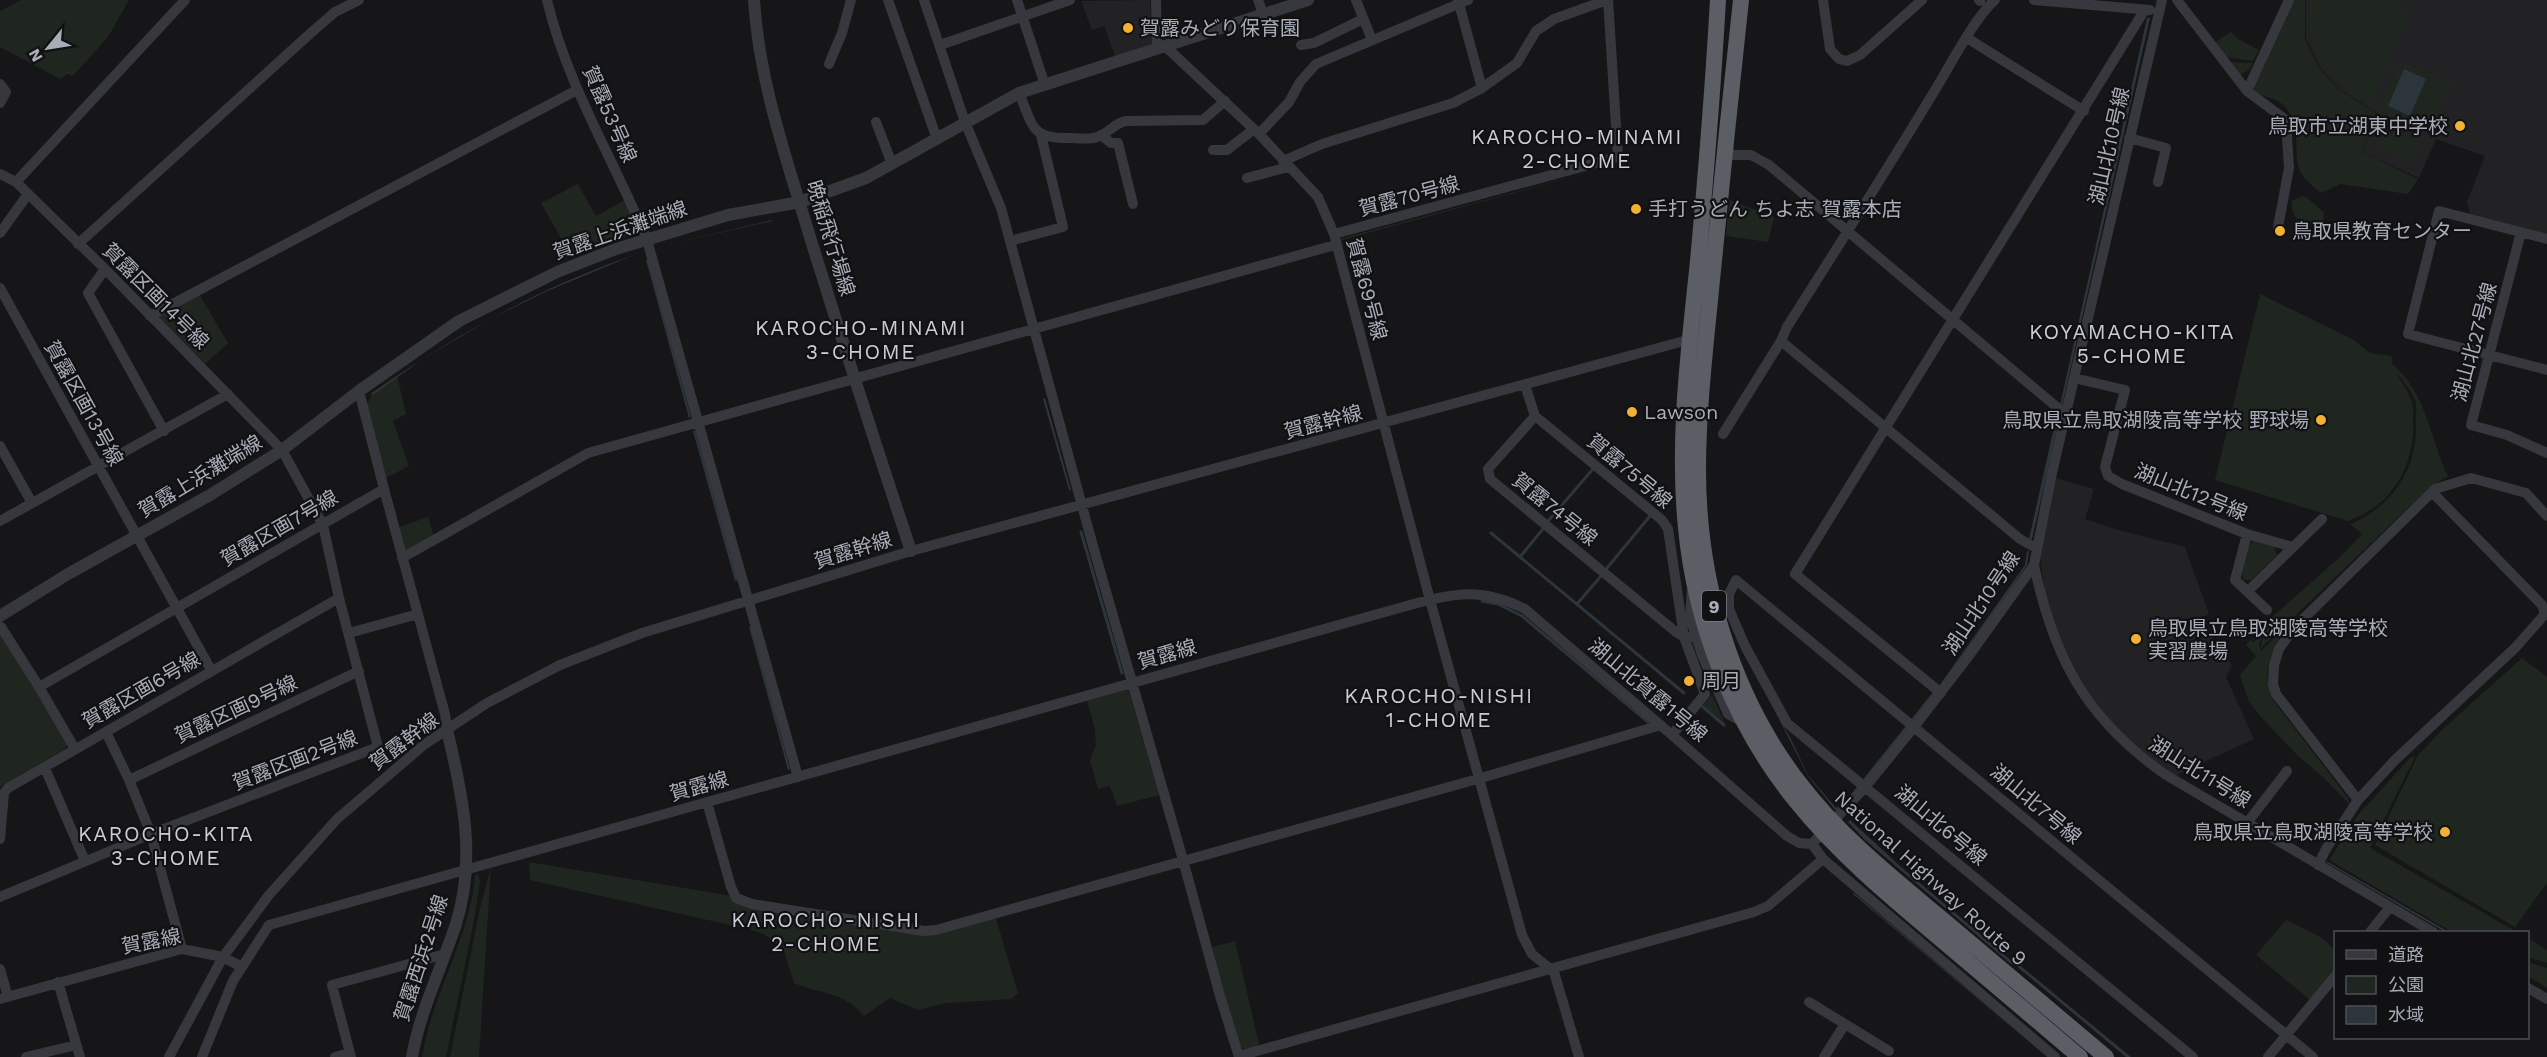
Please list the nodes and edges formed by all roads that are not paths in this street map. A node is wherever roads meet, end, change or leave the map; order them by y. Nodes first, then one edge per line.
1 (185, 0) edge
2 (359, 0) edge
3 (547, 0) edge
4 (754, 0) edge
5 (851, 0) edge
6 (888, 0) edge
7 (924, 0) edge
8 (1017, 0) edge
9 (1070, 0) edge
10 (1156, 0) edge
11 (1258, 0) edge
12 (1308, 0) edge
13 (1356, 0) edge
14 (1608, 0) edge
15 (1718, 0) edge
16 (1741, 0) edge
17 (1823, 0) edge
18 (1922, 0) edge
19 (1995, 0) edge
20 (2034, 0) edge
21 (2177, 0) edge
22 (2289, 0) edge
23 (1462, 2) edge
24 (2161, 4) edge
25 (2144, 11) junction
26 (1023, 16) junction
27 (1264, 16) junction
28 (1363, 19) junction
29 (1967, 38) junction
30 (1372, 40) junction
31 (940, 45) junction
32 (1301, 45) dead end
33 (1161, 48) junction
34 (829, 63) dead end
35 (0, 84) edge
36 (1045, 85) junction
37 (1482, 88) junction
38 (577, 90) junction
39 (2247, 91) junction
40 (1019, 93) junction
41 (1225, 101) junction
42 (0, 103) edge
43 (2084, 111) junction
44 (876, 122) dead end
45 (965, 122) junction
46 (1256, 132) junction
47 (1041, 135) junction
48 (1101, 135) junction
49 (2129, 138) junction
50 (937, 139) junction
51 (1213, 150) dead end
52 (1724, 155) junction
53 (892, 164) junction
54 (1286, 164) junction
55 (0, 174) edge
56 (1247, 178) dead end
57 (16, 182) junction
58 (2158, 182) dead end
59 (28, 194) junction
60 (800, 202) junction
61 (1133, 204) dead end
62 (2278, 227) dead end
63 (1848, 232) junction
64 (2521, 232) junction
65 (0, 233) edge
66 (2547, 239) edge
67 (647, 240) junction
68 (1335, 240) junction
69 (1010, 241) junction
70 (78, 244) junction
71 (105, 269) junction
72 (0, 288) edge
73 (150, 316) junction
74 (1953, 321) junction
75 (1034, 329) junction
76 (1707, 335) junction
77 (1689, 340) junction
78 (1781, 341) junction
79 (2490, 355) junction
80 (2547, 370) edge
81 (2074, 378) junction
82 (854, 381) junction
83 (1525, 385) junction
84 (359, 391) junction
85 (228, 394) junction
86 (2065, 414) junction
87 (1535, 416) junction
88 (698, 424) junction
89 (1383, 424) junction
90 (1887, 427) junction
91 (164, 431) junction
92 (1723, 434) dead end
93 (0, 446) edge
94 (282, 450) junction
95 (2547, 453) edge
96 (99, 467) junction
97 (384, 489) junction
98 (2432, 492) junction
99 (32, 503) junction
100 (1083, 506) junction
101 (2547, 516) edge
102 (2322, 519) dead end
103 (0, 521) edge
104 (323, 525) junction
105 (2247, 534) junction
106 (137, 536) junction
107 (2293, 547) junction
108 (2036, 548) junction
109 (911, 551) junction
110 (402, 558) junction
111 (2034, 565) junction
112 (1693, 575) junction
113 (1736, 580) joint
114 (2248, 591) junction
115 (339, 598) junction
116 (1430, 600) junction
117 (747, 601) junction
118 (175, 608) junction
119 (2266, 610) dead end
120 (418, 614) junction
121 (1, 622) edge
122 (349, 633) junction
123 (1690, 637) junction
124 (211, 670) junction
125 (359, 671) junction
126 (1705, 679) junction
127 (1133, 683) junction
128 (39, 687) junction
129 (1941, 693) junction
130 (1661, 725) junction
131 (1747, 725) junction
132 (1914, 727) junction
133 (447, 730) junction
134 (106, 732) junction
135 (1672, 735) junction
136 (75, 749) junction
137 (45, 768) junction
138 (2287, 771) dead end
139 (798, 777) junction
140 (1480, 778) junction
141 (129, 780) junction
142 (1866, 786) junction
143 (2358, 800) junction
144 (707, 802) junction
145 (2247, 823) junction
146 (1823, 833) junction
147 (151, 834) junction
148 (0, 839) edge
149 (1823, 859) junction
150 (1183, 860) junction
151 (85, 861) junction
152 (2318, 865) junction
153 (467, 869) junction
154 (0, 897) edge
155 (2390, 907) junction
156 (2372, 931) edge
157 (2430, 931) edge
158 (182, 949) junction
159 (445, 954) junction
160 (223, 957) junction
161 (242, 967) junction
162 (0, 969) edge
163 (1548, 969) junction
164 (2334, 977) edge
165 (58, 982) junction
166 (2529, 989) edge
167 (4, 998) edge
168 (2547, 999) edge
169 (1809, 1002) dead end
170 (1845, 1024) junction
171 (2287, 1035) junction
172 (76, 1045) junction
173 (351, 1055) edge
174 (1891, 1055) edge
175 (26, 1057) edge
176 (80, 1057) edge
177 (169, 1057) edge
178 (202, 1057) edge
179 (335, 1057) edge
180 (412, 1057) edge
181 (1239, 1057) edge
182 (1580, 1057) edge
183 (1824, 1057) edge
184 (2055, 1057) edge
185 (2080, 1057) edge
186 (2106, 1057) edge
187 (2193, 1057) edge
188 (2268, 1057) edge
189 (2313, 1057) edge

1 - 57 street
2 - 70 street
3 - 38 street, 賀露53号線
4 - 60 street, 晩稲飛行場線
5 - 34 street
6 - 50 street
7 - 31 street
8 - 26 street
9 - 26 street
10 - 33 street
11 - 27 street
12 - 27 street, 賀露上浜灘端線
13 - 28 street
14 - 37 street
14 - 68 street, 賀露70号線
15 - 77 highway, National Highway Route 9 / 9
16 - 52 highway, National Highway Route 9 / 9
17 - 18 street
19 - 29 street
20 - 25 street
21 - 39 street
22 - 39 street
23 - 30 street
23 - 37 street
24 - 25 street
24 - 49 street, 湖山北10号線
25 - 43 street
26 - 31 street
26 - 36 street
27 - 33 street, 賀露上浜灘端線
28 - 30 street
28 - 32 street
29 - 43 street
29 - 63 street
30 - 46 street
31 - 45 street
33 - 36 street, 賀露上浜灘端線
33 - 41 street, 賀露69号線
35 - 42 street
36 - 40 street, 賀露上浜灘端線
37 - 54 street
38 - 67 street, 賀露53号線
38 - 73 street
39 - 62 street
40 - 45 street, 賀露上浜灘端線
40 - 47 street
41 - 46 street, 賀露69号線
41 - 48 street
43 - 74 street
44 - 53 street
45 - 50 street, 賀露上浜灘端線
45 - 69 street
46 - 51 street
46 - 54 street, 賀露69号線
47 - 48 street
47 - 69 street
48 - 61 street
49 - 58 street
49 - 81 street, 湖山北10号線
50 - 53 street, 賀露上浜灘端線
52 - 63 street
52 - 76 highway, National Highway Route 9 / 9
53 - 60 street, 賀露上浜灘端線
54 - 56 street
54 - 68 street, 賀露69号線
55 - 57 street, 賀露区画14号線
57 - 59 street, 賀露区画14号線
59 - 65 street
59 - 70 street, 賀露区画14号線
60 - 67 street, 賀露上浜灘端線
60 - 82 street, 晩稲飛行場線
63 - 74 street
63 - 78 street
64 - 66 street
64 - 79 street, 湖山北27号線
64 - 79 street
67 - 84 street, 賀露上浜灘端線
67 - 88 street, 賀露53号線
68 - 75 street
68 - 89 street, 賀露69号線
69 - 75 street
70 - 71 street, 賀露区画14号線
71 - 73 street, 賀露区画14号線
71 - 91 street
72 - 96 street, 賀露区画13号線
73 - 85 street, 賀露区画14号線
74 - 86 street
74 - 90 street
75 - 82 street
75 - 100 street
76 - 77 street, 賀露幹線
76 - 146 highway, National Highway Route 9 / 9
77 - 83 street, 賀露幹線
77 - 112 highway, National Highway Route 9 / 9
78 - 90 street
78 - 92 street
79 - 80 street
79 - 95 street, 湖山北27号線
81 - 86 street, 湖山北10号線
81 - 105 street, 湖山北12号線
82 - 88 street
82 - 109 street, 晩稲飛行場線
83 - 87 street
83 - 89 street, 賀露幹線
84 - 94 street, 賀露上浜灘端線
84 - 97 street
85 - 91 street
85 - 94 street, 賀露区画14号線
86 - 108 street, 湖山北10号線
87 - 123 street, 賀露75号線
87 - 123 street, 賀露74号線
88 - 110 street
88 - 117 street, 賀露53号線
89 - 100 street, 賀露幹線
89 - 116 street, 賀露69号線
90 - 108 street
90 - 129 street
91 - 96 street
93 - 99 street
94 - 104 street, 賀露区画2号線
94 - 106 street, 賀露上浜灘端線
96 - 99 street
96 - 106 street, 賀露区画13号線
97 - 104 street, 賀露区画7号線
97 - 110 street
98 - 101 street
98 - 143 street
98 - 143 street
99 - 103 street
100 - 109 street, 賀露幹線
100 - 127 street
102 - 107 street
104 - 115 street, 賀露区画2号線
104 - 118 street, 賀露区画7号線
105 - 107 street, 湖山北12号線
105 - 114 street
106 - 118 street, 賀露区画13号線
106 - 121 street, 賀露上浜灘端線
107 - 114 street
108 - 111 street, 湖山北10号線
109 - 117 street, 賀露幹線
110 - 120 street
111 - 129 street, 湖山北10号線
111 - 145 street, 湖山北11号線
112 - 123 street
112 - 131 highway, National Highway Route 9 / 9
113 - 132 street, 湖山北7号線
113 - 142 street, 湖山北6号線
114 - 119 street
115 - 122 street, 賀露区画2号線
115 - 124 street, 賀露区画6号線
116 - 127 street, 賀露線
116 - 130 street, 湖山北賀露1号線
116 - 140 street, 賀露69号線
117 - 133 street, 賀露幹線
117 - 139 street, 賀露53号線
118 - 124 street, 賀露区画13号線
118 - 128 street, 賀露区画7号線
120 - 122 street
120 - 133 street
121 - 128 street
122 - 125 street, 賀露区画2号線
123 - 126 street, 賀露75号線
124 - 134 street, 賀露区画6号線
125 - 141 street, 賀露区画9号線
125 - 147 street, 賀露区画2号線
126 - 131 street, 賀露75号線
126 - 135 street
127 - 139 street, 賀露線
127 - 150 street
128 - 136 street
129 - 132 street, 湖山北10号線
130 - 135 street, 湖山北賀露1号線
130 - 140 street
131 - 146 highway, National Highway Route 9 / 9
132 - 142 street, 湖山北10号線
132 - 171 street, 湖山北7号線
133 - 153 street, 賀露西浜2号線
133 - 160 street, 賀露幹線
134 - 136 street, 賀露区画6号線
134 - 141 street
135 - 146 street, 湖山北賀露1号線
136 - 137 street, 賀露区画6号線
137 - 148 street, 賀露区画6号線
137 - 151 street
138 - 145 street
139 - 144 street, 賀露線
140 - 150 street
140 - 163 street, 賀露69号線
141 - 147 street
142 - 146 street, 湖山北10号線
142 - 187 street, 湖山北6号線
143 - 152 street
144 - 150 street
144 - 153 street, 賀露線
145 - 152 street, 湖山北11号線
146 - 149 street
146 - 185 highway, National Highway Route 9 / 9
146 - 186 highway, National Highway Route 9 / 9
147 - 151 street, 賀露区画2号線
147 - 158 street
149 - 163 street
149 - 184 street
150 - 181 street
151 - 154 street, 賀露区画2号線
152 - 155 street, 湖山北11号線
153 - 159 street, 賀露西浜2号線
153 - 161 street, 賀露線
155 - 156 street
155 - 157 street, 湖山北11号線
158 - 160 street, 賀露線
158 - 165 street, 賀露線
159 - 173 street
159 - 180 street, 賀露西浜2号線
160 - 161 street, 賀露線
160 - 177 street, 賀露幹線
161 - 178 street
162 - 167 street
163 - 181 street
163 - 182 street, 賀露69号線
164 - 171 street
165 - 167 street, 賀露線
165 - 172 street
166 - 168 street
169 - 170 street
170 - 174 street
170 - 183 street
171 - 188 street
171 - 189 street, 湖山北7号線
172 - 175 street
172 - 176 street
173 - 179 street

